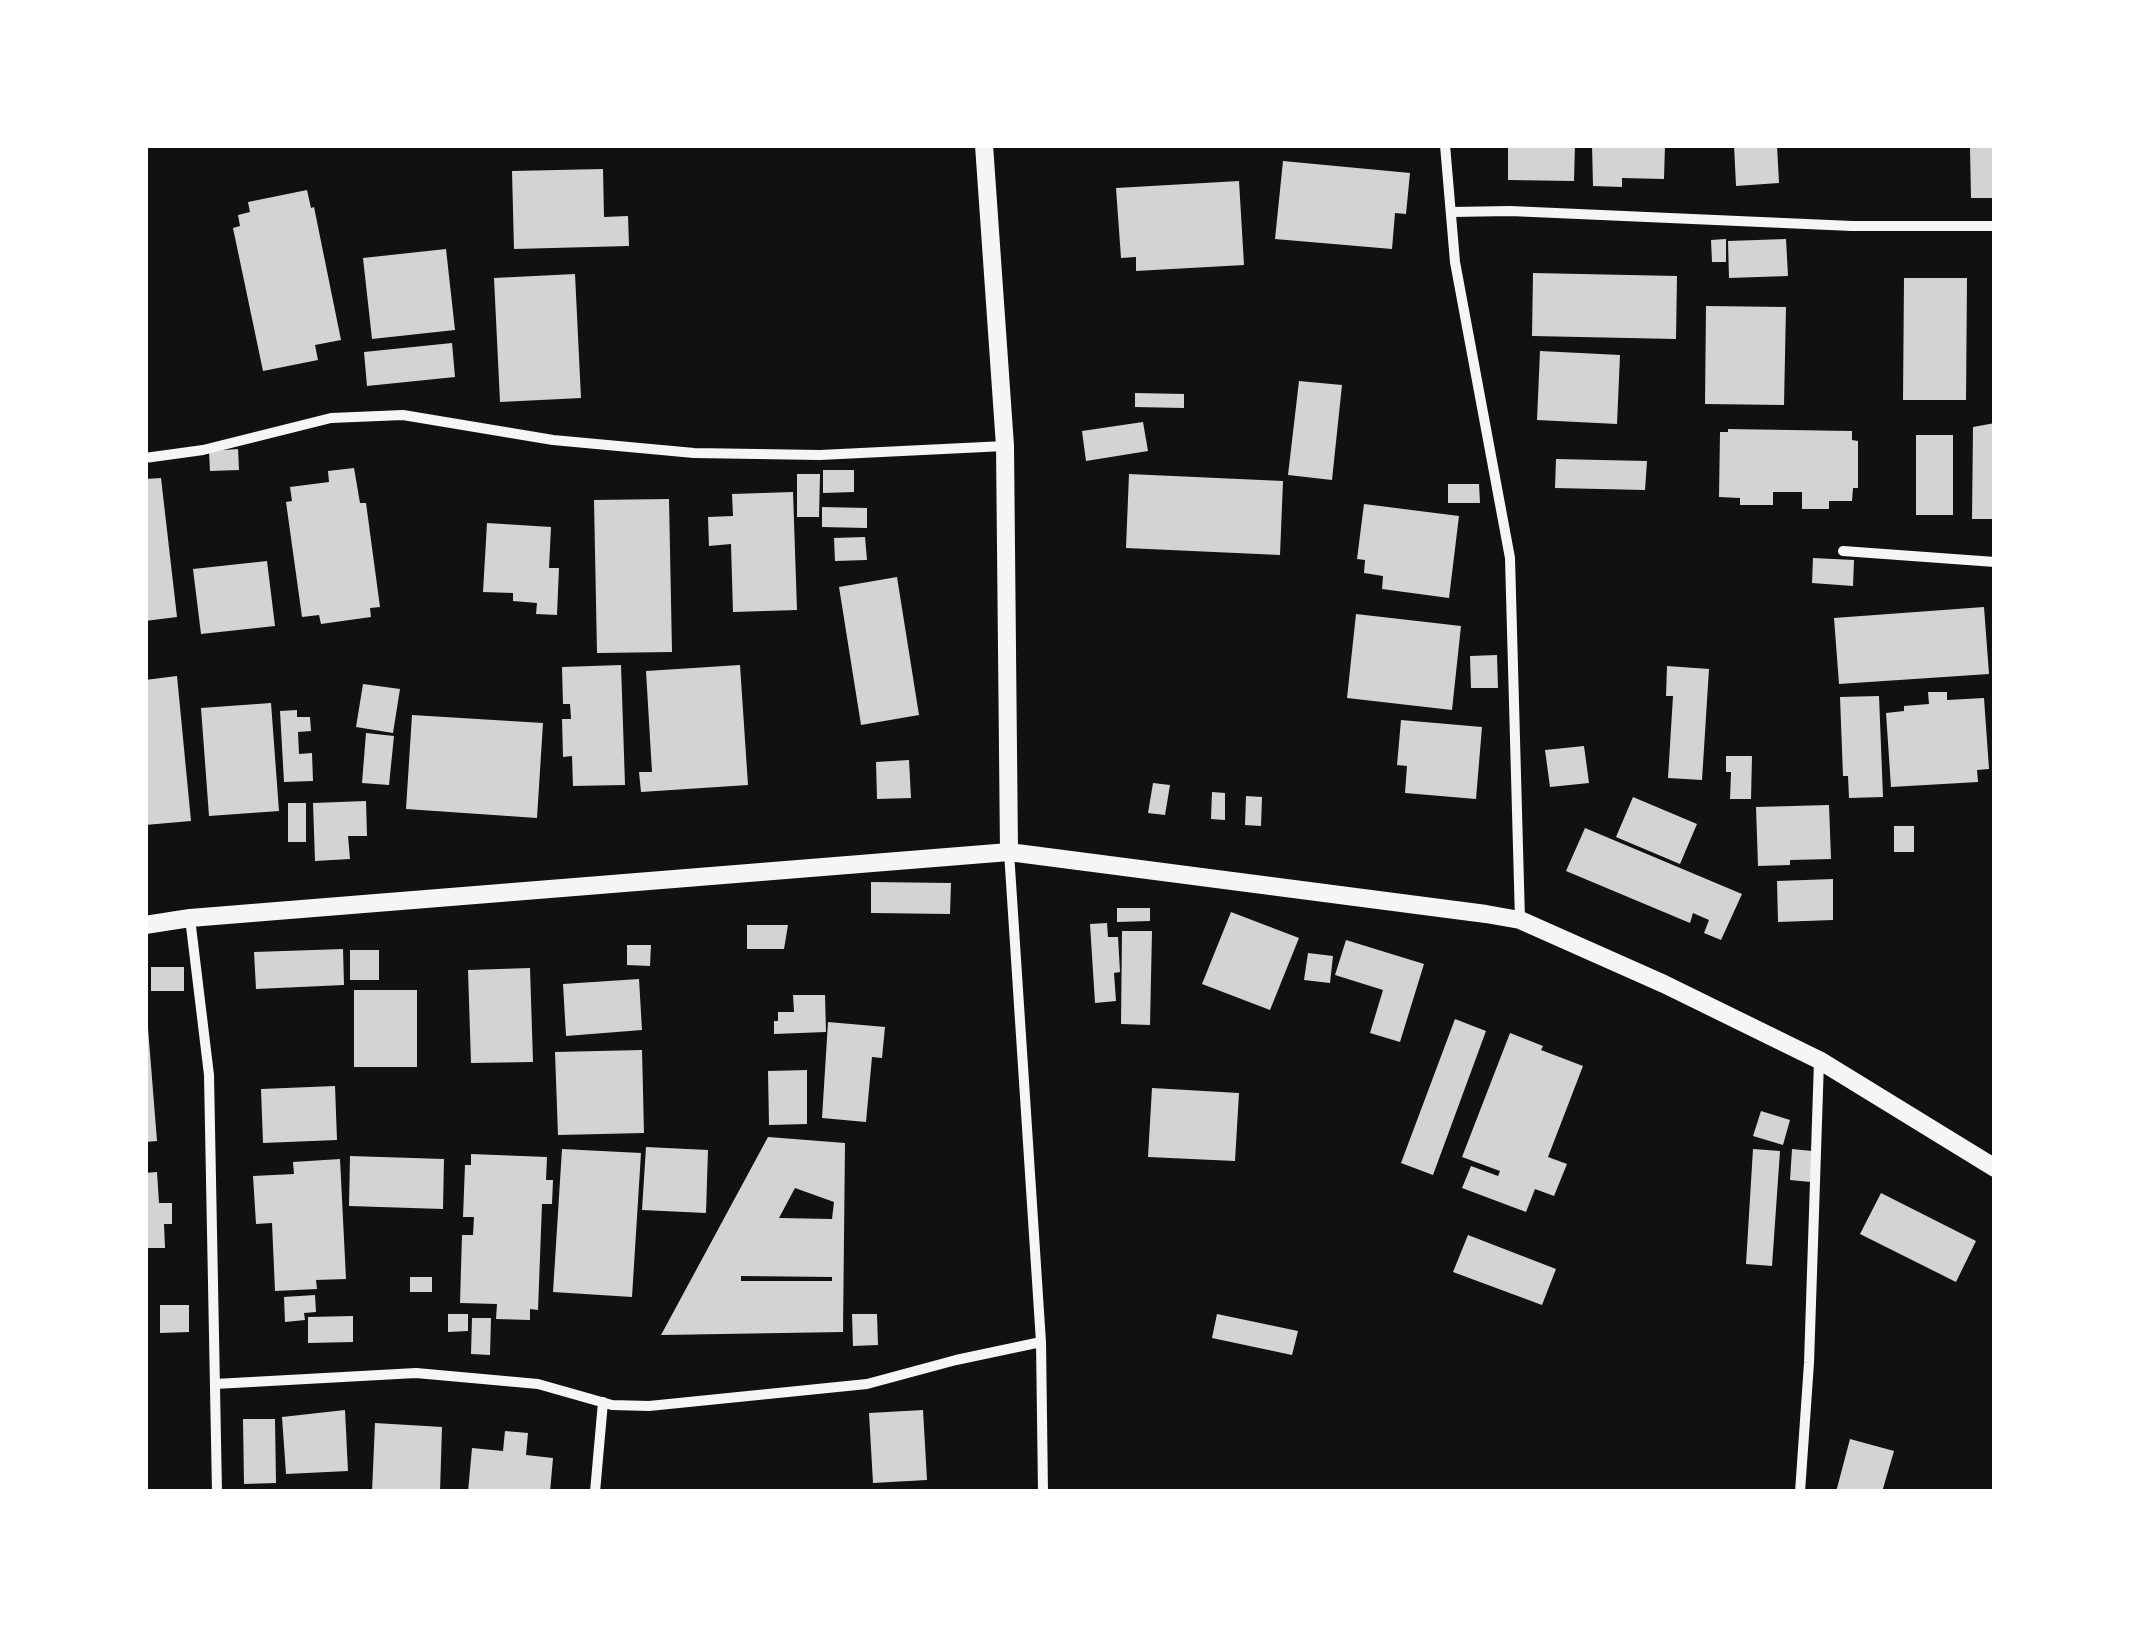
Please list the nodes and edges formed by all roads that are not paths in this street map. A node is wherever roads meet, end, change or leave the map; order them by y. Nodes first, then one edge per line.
1 (984, 145) edge
2 (1445, 145) edge
3 (1452, 212) junction
4 (1995, 226) edge
5 (1005, 446) junction
6 (145, 458) edge
7 (1842, 551) dead end
8 (1995, 562) edge
9 (1009, 852) junction
10 (190, 918) junction
11 (1520, 920) junction
12 (145, 926) edge
13 (1820, 1060) junction
14 (1995, 1168) edge
15 (1041, 1342) junction
16 (215, 1384) junction
17 (603, 1402) junction
18 (217, 1492) edge
19 (595, 1492) edge
20 (1044, 1492) edge
21 (1800, 1492) edge

1 - 5 street
2 - 3 street
3 - 4 street
3 - 11 street
5 - 6 street
5 - 9 street
7 - 8 street
9 - 10 street
9 - 11 street
9 - 15 street
10 - 12 street
10 - 16 street
11 - 13 street
13 - 14 street
13 - 21 street
15 - 17 street
15 - 20 street
16 - 17 street
16 - 18 street
17 - 19 street

